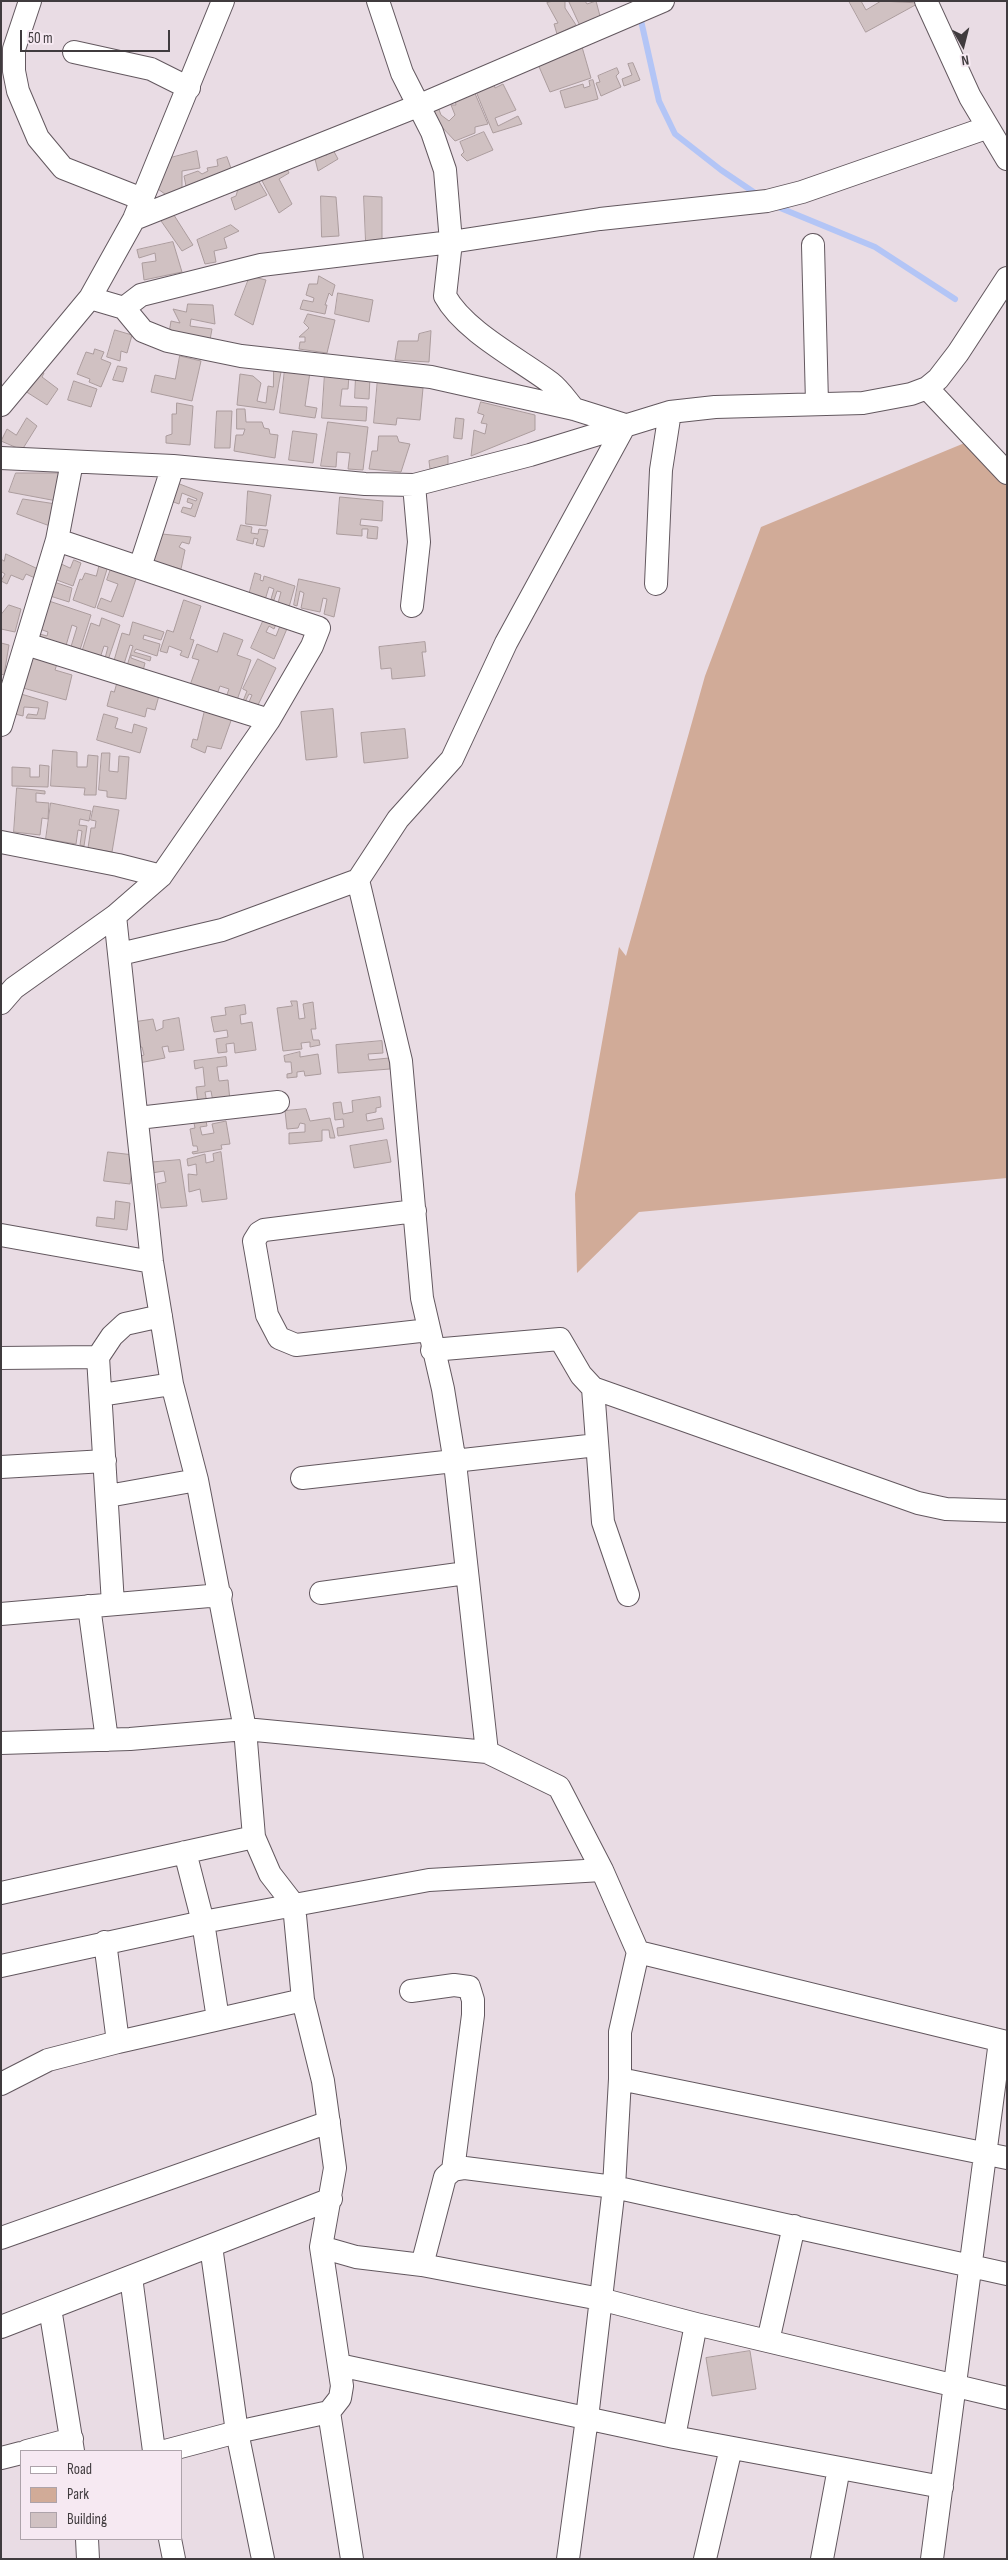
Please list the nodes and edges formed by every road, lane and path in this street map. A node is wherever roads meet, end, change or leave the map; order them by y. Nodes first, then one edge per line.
1 (30, 1) edge
2 (223, 1) edge
3 (378, 1) edge
4 (662, 1) edge
5 (926, 1) edge
6 (74, 52) dead end
7 (189, 88) junction
8 (420, 105) junction
9 (986, 128) junction
10 (1007, 159) edge
11 (138, 209) junction
12 (451, 242) junction
13 (812, 245) dead end
14 (1007, 278) edge
15 (90, 298) junction
16 (124, 308) junction
17 (927, 388) junction
18 (817, 404) junction
19 (1, 405) edge
20 (574, 410) junction
21 (670, 412) junction
22 (625, 425) junction
23 (1, 458) edge
24 (72, 462) junction
25 (173, 466) junction
26 (1007, 473) edge
27 (414, 485) junction
28 (57, 540) junction
29 (140, 567) junction
30 (656, 584) dead end
31 (412, 606) dead end
32 (26, 644) junction
33 (269, 720) junction
34 (1, 725) edge
35 (1, 842) edge
36 (161, 876) junction
37 (358, 880) junction
38 (115, 916) junction
39 (120, 954) junction
40 (1, 1004) edge
41 (278, 1102) dead end
42 (138, 1118) junction
43 (416, 1211) junction
44 (1, 1235) edge
45 (152, 1262) junction
46 (161, 1316) junction
47 (431, 1340) junction
48 (98, 1357) junction
49 (1, 1358) edge
50 (172, 1384) junction
51 (593, 1388) junction
52 (101, 1395) junction
53 (596, 1446) junction
54 (105, 1461) junction
55 (455, 1463) junction
56 (1, 1467) edge
57 (302, 1478) dead end
58 (198, 1480) junction
59 (108, 1496) junction
60 (1007, 1511) edge
61 (466, 1574) junction
62 (321, 1593) dead end
63 (221, 1595) junction
64 (628, 1595) dead end
65 (113, 1604) junction
66 (89, 1606) junction
67 (1, 1614) edge
68 (246, 1729) junction
69 (107, 1740) junction
70 (1, 1743) edge
71 (487, 1752) junction
72 (254, 1837) junction
73 (185, 1852) junction
74 (602, 1870) junction
75 (1, 1893) edge
76 (294, 1905) junction
77 (202, 1922) junction
78 (105, 1942) junction
79 (638, 1952) junction
80 (1, 1966) edge
81 (410, 1991) dead end
82 (304, 2000) junction
83 (218, 2019) junction
84 (118, 2042) junction
85 (1003, 2042) edge
86 (620, 2079) junction
87 (1, 2084) edge
88 (329, 2122) junction
89 (996, 2155) edge
90 (453, 2170) junction
91 (614, 2187) junction
92 (331, 2200) junction
93 (794, 2226) junction
94 (1, 2238) edge
95 (211, 2246) junction
96 (321, 2247) junction
97 (422, 2265) junction
98 (971, 2265) junction
99 (1007, 2274) edge
100 (131, 2277) junction
101 (600, 2298) junction
102 (50, 2308) junction
103 (696, 2324) junction
104 (1, 2327) edge
105 (768, 2341) junction
106 (339, 2365) junction
107 (956, 2386) junction
108 (1007, 2398) edge
109 (329, 2412) junction
110 (587, 2418) junction
111 (237, 2432) junction
112 (674, 2437) junction
113 (72, 2445) edge
114 (731, 2448) junction
115 (35, 2450) edge
116 (154, 2450) edge
117 (169, 2450) edge
118 (20, 2453) edge
119 (1, 2458) edge
120 (838, 2468) junction
121 (942, 2487) junction
122 (88, 2540) edge
123 (170, 2540) edge
124 (88, 2559) edge
125 (174, 2559) edge
126 (263, 2559) edge
127 (352, 2559) edge
128 (568, 2559) edge
129 (705, 2559) edge
130 (822, 2559) edge
131 (932, 2559) edge

1 - 11 street
2 - 7 street
3 - 8 street
4 - 8 street
5 - 9 street
6 - 7 street
7 - 11 street
8 - 11 street
8 - 12 street
9 - 10 street
9 - 12 street
11 - 15 street
12 - 16 street
12 - 20 street
13 - 18 street
14 - 17 street
15 - 16 street
15 - 19 street
16 - 20 street
17 - 18 street
17 - 26 street
18 - 21 street
20 - 22 street
21 - 22 street
21 - 30 street
22 - 27 street
22 - 37 street
23 - 24 street
24 - 25 street
24 - 28 street
25 - 27 street
25 - 29 street
27 - 31 street
28 - 29 street
28 - 32 street
29 - 33 street
32 - 33 street
32 - 34 street
33 - 36 street
35 - 36 street
36 - 38 street
37 - 39 street
37 - 43 street
38 - 39 street
38 - 40 street
39 - 42 street
41 - 42 street
42 - 45 street
43 - 47 street
43 - 47 street
44 - 45 street
45 - 46 street
46 - 48 street
46 - 50 street
47 - 51 street
47 - 55 street
48 - 49 street
48 - 52 street
50 - 52 street
50 - 58 street
51 - 53 street
51 - 60 street
52 - 54 street
53 - 55 street
53 - 64 street
54 - 56 street
54 - 59 street
55 - 57 street
55 - 61 street
58 - 59 street
58 - 63 street
59 - 65 street
61 - 62 street
61 - 71 street
63 - 65 street
63 - 68 street
65 - 66 street
66 - 67 street
66 - 69 street
68 - 69 street
68 - 71 street
68 - 72 street
69 - 70 street
71 - 74 street
72 - 73 street
72 - 76 street
73 - 75 street
73 - 77 street
74 - 76 street
74 - 79 street
76 - 77 street
76 - 82 street
77 - 78 street
77 - 83 street
78 - 80 street
78 - 84 street
79 - 85 street
79 - 86 street
81 - 90 street
82 - 83 street
82 - 88 street
83 - 84 street
84 - 87 street
85 - 89 street
86 - 89 street
86 - 91 street
88 - 92 street
88 - 94 street
89 - 98 street
90 - 91 street
90 - 97 street
91 - 93 street
91 - 101 street
92 - 95 street
92 - 96 street
93 - 98 street
93 - 105 street
95 - 100 street
95 - 111 street
96 - 97 street
96 - 106 street
97 - 101 street
98 - 99 street
98 - 107 street
100 - 102 street
100 - 116 street
101 - 103 street
101 - 110 street
102 - 104 street
102 - 113 street
103 - 105 street
103 - 112 street
105 - 107 street
106 - 109 street
106 - 110 street
107 - 108 street
107 - 121 street
109 - 111 street
109 - 127 street
110 - 112 street
110 - 128 street
111 - 117 street
111 - 126 street
112 - 114 street
113 - 115 street
114 - 120 street
114 - 129 street
118 - 119 street
120 - 121 street
120 - 130 street
121 - 131 street
122 - 124 street
123 - 125 street

